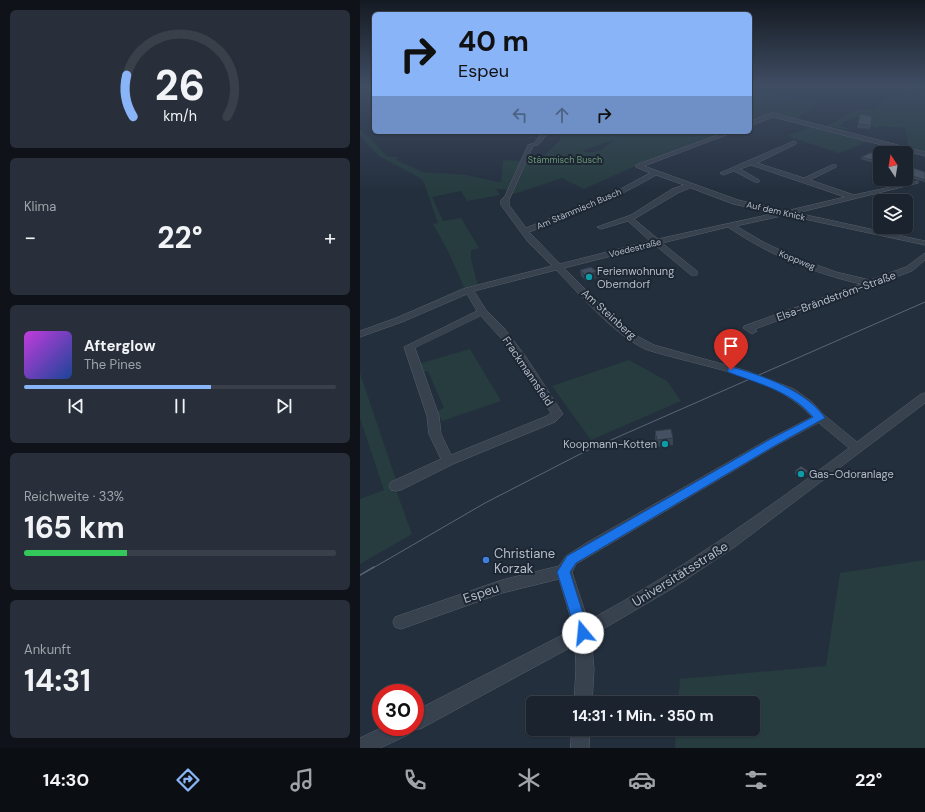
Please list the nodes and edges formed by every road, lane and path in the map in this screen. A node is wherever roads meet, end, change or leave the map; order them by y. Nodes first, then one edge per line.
1 (796, 121) edge
2 (544, 134) edge
3 (725, 134) edge
4 (794, 143) dead end
5 (925, 154) edge
6 (751, 163) junction
7 (837, 165) dead end
8 (735, 169) junction
9 (654, 172) junction
10 (723, 173) dead end
11 (757, 180) dead end
12 (804, 181) junction
13 (916, 182) dead end
14 (689, 186) junction
15 (854, 197) junction
16 (786, 213) junction
17 (730, 225) junction
18 (524, 231) junction
19 (657, 242) junction
20 (925, 243) edge
21 (925, 256) edge
22 (560, 267) junction
23 (694, 273) dead end
24 (870, 283) junction
25 (469, 290) junction
26 (482, 312) junction
27 (752, 331) dead end
28 (360, 334) edge
29 (925, 397) edge
30 (820, 418) junction
31 (857, 448) junction
32 (448, 461) junction
33 (396, 486) dead end
34 (564, 572) junction
35 (401, 622) dead end
36 (583, 633) junction
37 (583, 696) edge
38 (424, 716) edge
39 (385, 736) edge
40 (581, 736) edge
41 (360, 748) edge
42 (580, 748) edge

1 - 5 street
2 - 18 street, Am Steinberg
3 - 9 street, Auf dem Knick
4 - 6 street
6 - 8 street
6 - 12 street
7 - 12 street
8 - 10 street
8 - 11 street
9 - 14 street, Auf dem Knick
9 - 18 street, Am Stämmisch Busch
12 - 15 street
13 - 15 street, Voedestraße
14 - 16 street, Auf dem Knick
14 - 19 street
15 - 16 street, Voedestraße
16 - 17 street, Voedestraße
16 - 20 street, Auf dem Knick
17 - 19 street, Voedestraße
17 - 24 street, Koppweg
18 - 22 street, Am Steinberg
19 - 22 street, Voedestraße
19 - 23 street
21 - 24 street, Elsa-Brändström-Straße
22 - 25 street, Voedestraße
22 - 30 street, Am Steinberg
24 - 27 street, Elsa-Brändström-Straße
25 - 26 street, Frackmannsfeld
25 - 28 street, Voedestraße
26 - 32 street
26 - 32 street, Frackmannsfeld
29 - 31 street, Universitätsstraße
30 - 31 street, Am Steinberg
30 - 34 street
31 - 36 street, Universitätsstraße
32 - 33 street, Frackmannsfeld
34 - 35 street, Espeu
34 - 36 street
36 - 37 street
36 - 38 street, Universitätsstraße
39 - 41 street
40 - 42 street

